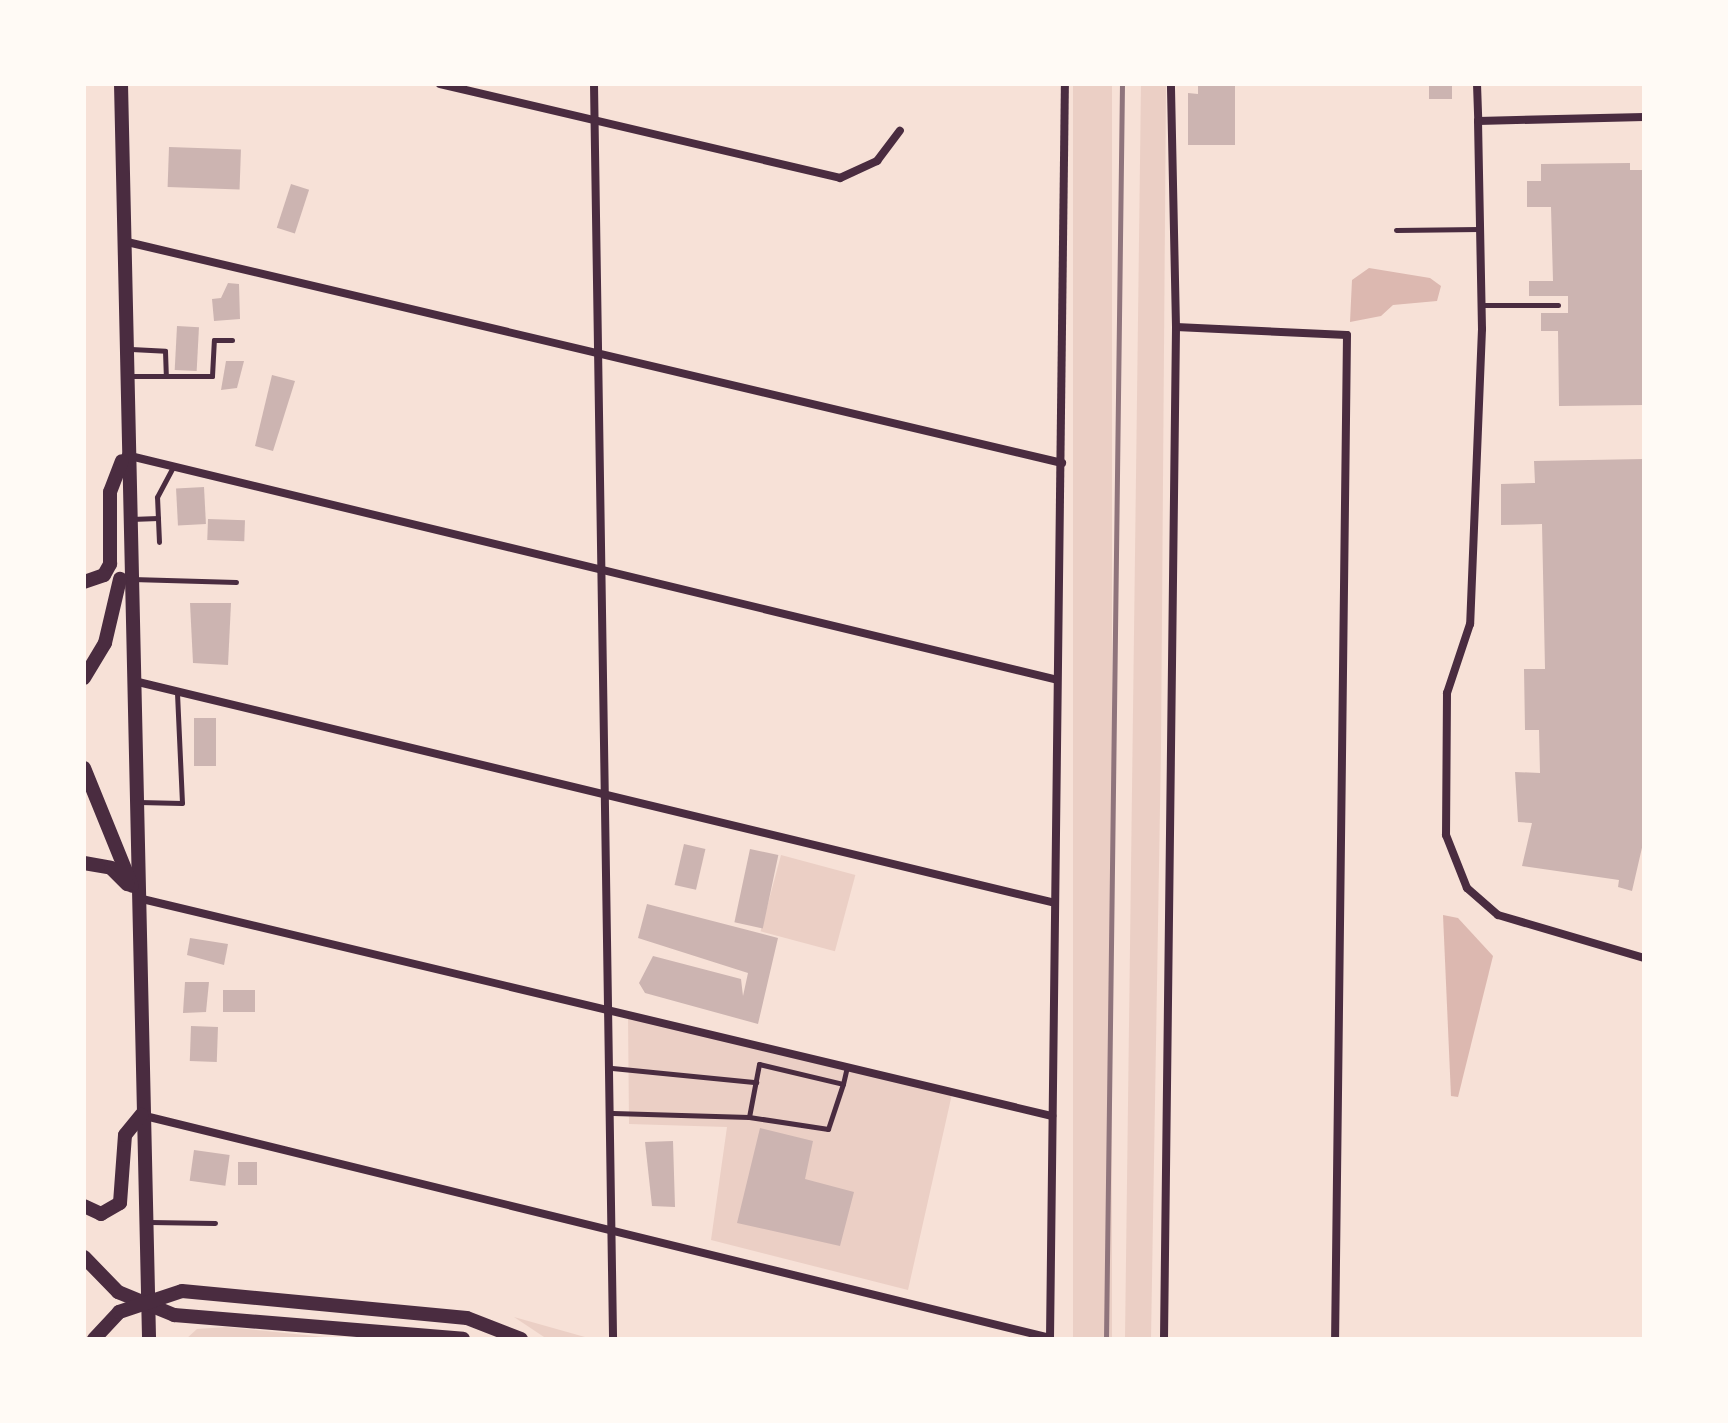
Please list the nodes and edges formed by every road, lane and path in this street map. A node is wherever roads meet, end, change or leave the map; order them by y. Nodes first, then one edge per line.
1 (121, 84) edge
2 (440, 84) edge
3 (594, 84) edge
4 (1065, 84) edge
5 (1171, 84) edge
6 (1477, 84) edge
7 (1644, 117) edge
8 (1478, 121) junction
9 (595, 122) junction
10 (900, 131) dead end
11 (1479, 229) junction
12 (1396, 230) dead end
13 (123, 241) junction
14 (1481, 305) junction
15 (1558, 305) dead end
16 (1176, 327) junction
17 (232, 340) dead end
18 (124, 349) junction
19 (598, 351) junction
20 (166, 375) junction
21 (125, 376) junction
22 (125, 454) junction
23 (1062, 463) junction
24 (174, 464) junction
25 (158, 518) junction
26 (126, 526) junction
27 (159, 542) dead end
28 (603, 570) junction
29 (127, 579) junction
30 (84, 582) edge
31 (236, 582) dead end
32 (84, 678) edge
33 (1054, 679) junction
34 (130, 680) junction
35 (177, 691) junction
36 (84, 768) edge
37 (609, 792) junction
38 (134, 802) junction
39 (84, 863) edge
40 (137, 897) junction
41 (1051, 902) junction
42 (1644, 958) edge
43 (612, 1011) junction
44 (847, 1067) junction
45 (612, 1068) junction
46 (756, 1082) junction
47 (843, 1084) junction
48 (613, 1113) junction
49 (141, 1115) junction
50 (1052, 1116) junction
51 (749, 1117) junction
52 (84, 1206) edge
53 (145, 1222) junction
54 (215, 1223) dead end
55 (614, 1230) junction
56 (84, 1257) edge
57 (148, 1300) junction
58 (94, 1339) edge
59 (149, 1339) edge
60 (463, 1339) edge
61 (521, 1339) edge
62 (613, 1339) edge
63 (1050, 1339) edge
64 (1164, 1339) edge
65 (1335, 1339) edge

1 - 13 main road
2 - 9 street
3 - 9 street
4 - 23 street
5 - 16 street
6 - 8 street
7 - 8 street
8 - 11 street
9 - 10 street
9 - 19 street
11 - 12 lane
11 - 14 street
13 - 18 main road
13 - 19 street
14 - 15 lane
14 - 42 street
16 - 64 street
16 - 65 street
17 - 20 lane
18 - 20 lane
18 - 21 main road
19 - 23 street
19 - 28 street
20 - 21 lane
21 - 22 main road
22 - 24 street
22 - 26 main road
22 - 30 main road
23 - 33 street
24 - 25 lane
24 - 28 street
25 - 26 lane
25 - 27 lane
26 - 29 main road
26 - 32 main road
28 - 33 street
28 - 37 street
29 - 31 lane
29 - 34 main road
33 - 41 street
34 - 35 street
34 - 38 main road
35 - 37 street
35 - 38 lane
36 - 40 main road
37 - 41 street
37 - 43 street
38 - 40 main road
39 - 40 main road
40 - 43 street
40 - 49 main road
41 - 50 street
43 - 44 street
43 - 45 street
44 - 47 lane
44 - 50 street
45 - 46 lane
45 - 48 street
46 - 47 lane
46 - 51 lane
47 - 51 lane
48 - 51 lane
48 - 55 street
49 - 52 main road
49 - 53 main road
49 - 55 street
50 - 63 street
53 - 54 lane
53 - 57 main road
55 - 62 street
55 - 63 street
56 - 57 main road
57 - 58 main road
57 - 59 main road
57 - 60 main road
57 - 61 main road

